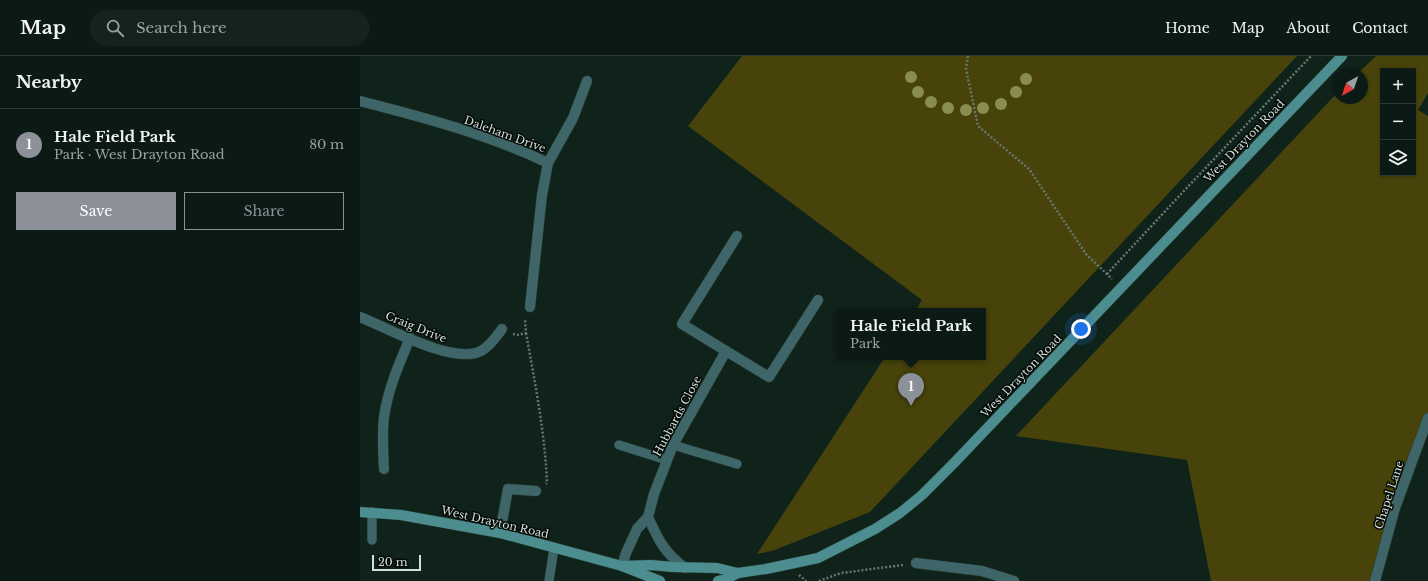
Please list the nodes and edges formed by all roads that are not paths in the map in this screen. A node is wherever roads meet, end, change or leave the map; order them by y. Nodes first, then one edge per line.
1 (1342, 56) edge
2 (587, 81) dead end
3 (360, 101) edge
4 (548, 163) junction
5 (737, 236) dead end
6 (818, 300) dead end
7 (530, 307) road end
8 (360, 316) edge
9 (502, 329) road end
10 (410, 338) junction
11 (726, 351) junction
12 (1428, 418) edge
13 (619, 445) dead end
14 (674, 445) junction
15 (667, 460) junction
16 (737, 464) dead end
17 (384, 469) dead end
18 (536, 491) road end
19 (360, 512) edge
20 (372, 512) junction
21 (648, 517) junction
22 (500, 533) junction
23 (372, 540) dead end
24 (554, 548) junction
25 (916, 563) road end
26 (622, 566) junction
27 (685, 568) junction
28 (738, 573) junction
29 (549, 581) edge
30 (660, 581) edge
31 (718, 581) edge
32 (1014, 581) edge
33 (1375, 581) edge

1 - 28 main road, West Drayton Road
2 - 4 street
3 - 4 street, Daleham Drive
4 - 7 street, Daleham Drive
5 - 11 street
6 - 11 street
8 - 10 street, Craig Drive
9 - 10 street, Craig Drive
10 - 17 street
11 - 14 street, Hubbards Close
12 - 33 street, Chapel Lane
13 - 15 lane
14 - 15 street, Hubbards Close
14 - 16 lane
15 - 21 street, Hubbards Close
18 - 22 street
19 - 20 main road, West Drayton Road
20 - 22 main road, West Drayton Road
20 - 23 lane
21 - 26 street, Hubbards Close
21 - 27 street
22 - 24 main road, West Drayton Road
24 - 26 main road, West Drayton Road
24 - 29 lane
25 - 32 street
26 - 27 main road, West Drayton Road
26 - 30 main road, West Drayton Road
27 - 28 main road, West Drayton Road
28 - 31 main road, West Drayton Road

